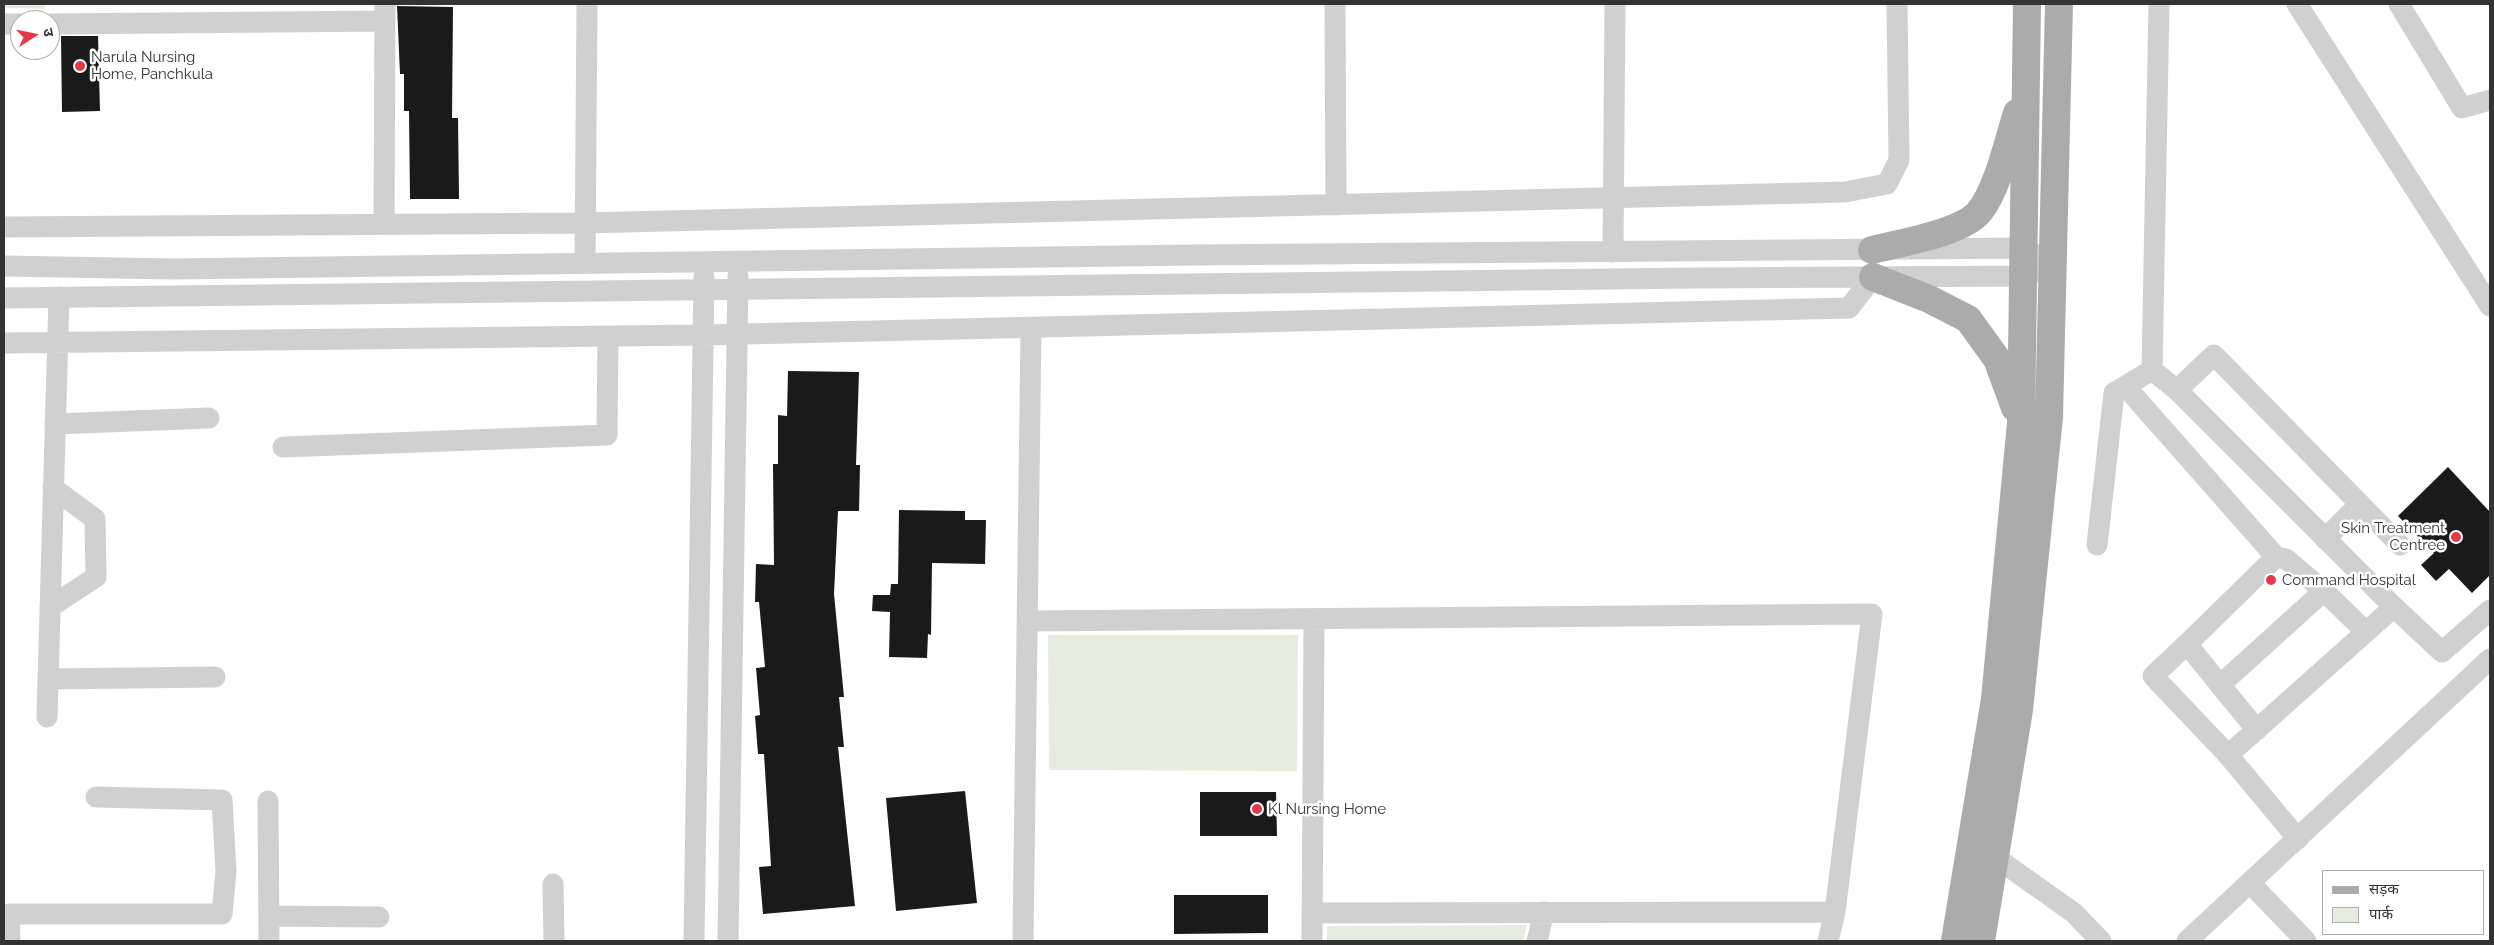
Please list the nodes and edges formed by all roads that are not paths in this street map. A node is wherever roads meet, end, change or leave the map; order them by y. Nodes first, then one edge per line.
1 (587, 4) edge
2 (1335, 4) edge
3 (1614, 4) edge
4 (1897, 4) edge
5 (2027, 4) edge
6 (2059, 4) edge
7 (2159, 4) edge
8 (2297, 4) edge
9 (2399, 4) edge
10 (385, 12) edge
11 (60, 24) edge
12 (2026, 84) junction
13 (2490, 100) edge
14 (1614, 198) junction
15 (1336, 205) junction
16 (585, 223) junction
17 (384, 224) junction
18 (4, 227) edge
19 (2024, 248) junction
20 (1872, 250) junction
21 (1613, 252) junction
22 (704, 261) junction
23 (738, 261) junction
24 (584, 263) junction
25 (4, 266) edge
26 (2053, 266) junction
27 (2023, 276) junction
28 (1873, 277) junction
29 (704, 290) junction
30 (738, 290) junction
31 (567, 292) junction
32 (600, 292) junction
33 (59, 297) junction
34 (4, 298) edge
35 (2490, 306) edge
36 (1031, 328) junction
37 (737, 334) junction
38 (703, 335) junction
39 (608, 336) junction
40 (57, 342) junction
41 (4, 343) edge
42 (2152, 370) junction
43 (2126, 387) junction
44 (2177, 390) junction
45 (209, 418) dead end
46 (2021, 423) junction
47 (55, 424) junction
48 (283, 447) dead end
49 (53, 488) junction
50 (2360, 504) junction
51 (2325, 539) junction
52 (2097, 545) dead end
53 (2400, 545) dead end
54 (2276, 557) junction
55 (2324, 591) junction
56 (50, 607) junction
57 (2394, 607) junction
58 (2490, 610) edge
59 (1314, 619) junction
60 (1028, 621) junction
61 (2366, 632) junction
62 (2187, 644) junction
63 (2490, 659) edge
64 (215, 677) dead end
65 (48, 679) junction
66 (2220, 685) junction
67 (47, 717) dead end
68 (2257, 730) junction
69 (2228, 755) junction
70 (96, 797) dead end
71 (268, 802) dead end
72 (2298, 839) junction
73 (1995, 857) junction
74 (2250, 883) junction
75 (553, 884) dead end
76 (1544, 912) junction
77 (1834, 912) junction
78 (1312, 913) junction
79 (269, 916) junction
80 (379, 917) dead end
81 (10, 941) edge
82 (269, 941) edge
83 (554, 941) edge
84 (694, 941) edge
85 (728, 941) edge
86 (1023, 941) edge
87 (1312, 941) edge
88 (1537, 941) edge
89 (1828, 941) edge
90 (1955, 941) edge
91 (1981, 941) edge
92 (2101, 941) edge
93 (2188, 941) edge
94 (2306, 941) edge

1 - 16 street
2 - 15 street
3 - 14 street
4 - 14 street
5 - 12 main road
6 - 26 main road
7 - 42 street
8 - 35 street
9 - 13 street
10 - 11 street
10 - 17 street
12 - 19 main road
12 - 20 main road
14 - 15 street
14 - 21 street
15 - 16 street
16 - 17 street
16 - 24 street
17 - 18 street
19 - 20 street
19 - 26 street
19 - 27 main road
20 - 21 street
21 - 23 street
22 - 23 street
22 - 24 street
22 - 29 street
23 - 30 street
24 - 25 street
24 - 31 street
24 - 32 street
26 - 27 street
26 - 73 main road
27 - 28 street
27 - 46 main road
28 - 30 street
28 - 36 street
28 - 46 main road
29 - 30 street
29 - 32 street
29 - 38 street
30 - 37 street
31 - 32 street
31 - 33 street
33 - 34 street
33 - 40 street
36 - 37 street
36 - 60 street
37 - 38 street
37 - 85 street
38 - 39 street
38 - 84 street
39 - 40 street
39 - 48 street
40 - 41 street
40 - 47 street
42 - 43 street
42 - 44 street
43 - 52 street
43 - 54 street
44 - 50 street
44 - 51 street
45 - 47 street
46 - 90 main road
47 - 49 street
49 - 56 street
49 - 56 street
50 - 51 street
50 - 53 street
51 - 57 street
54 - 55 street
54 - 62 street
55 - 61 street
55 - 66 street
56 - 65 street
57 - 58 street
57 - 61 street
59 - 60 street
59 - 77 street
59 - 78 street
60 - 86 street
61 - 68 street
62 - 66 street
62 - 69 street
63 - 72 street
64 - 65 street
65 - 67 street
66 - 68 street
68 - 69 street
69 - 72 street
70 - 81 street
71 - 79 street
72 - 74 street
73 - 91 main road
73 - 92 street
74 - 93 street
74 - 94 street
75 - 83 street
76 - 77 street
76 - 78 street
76 - 88 street
77 - 89 street
78 - 87 street
79 - 80 street
79 - 82 street

